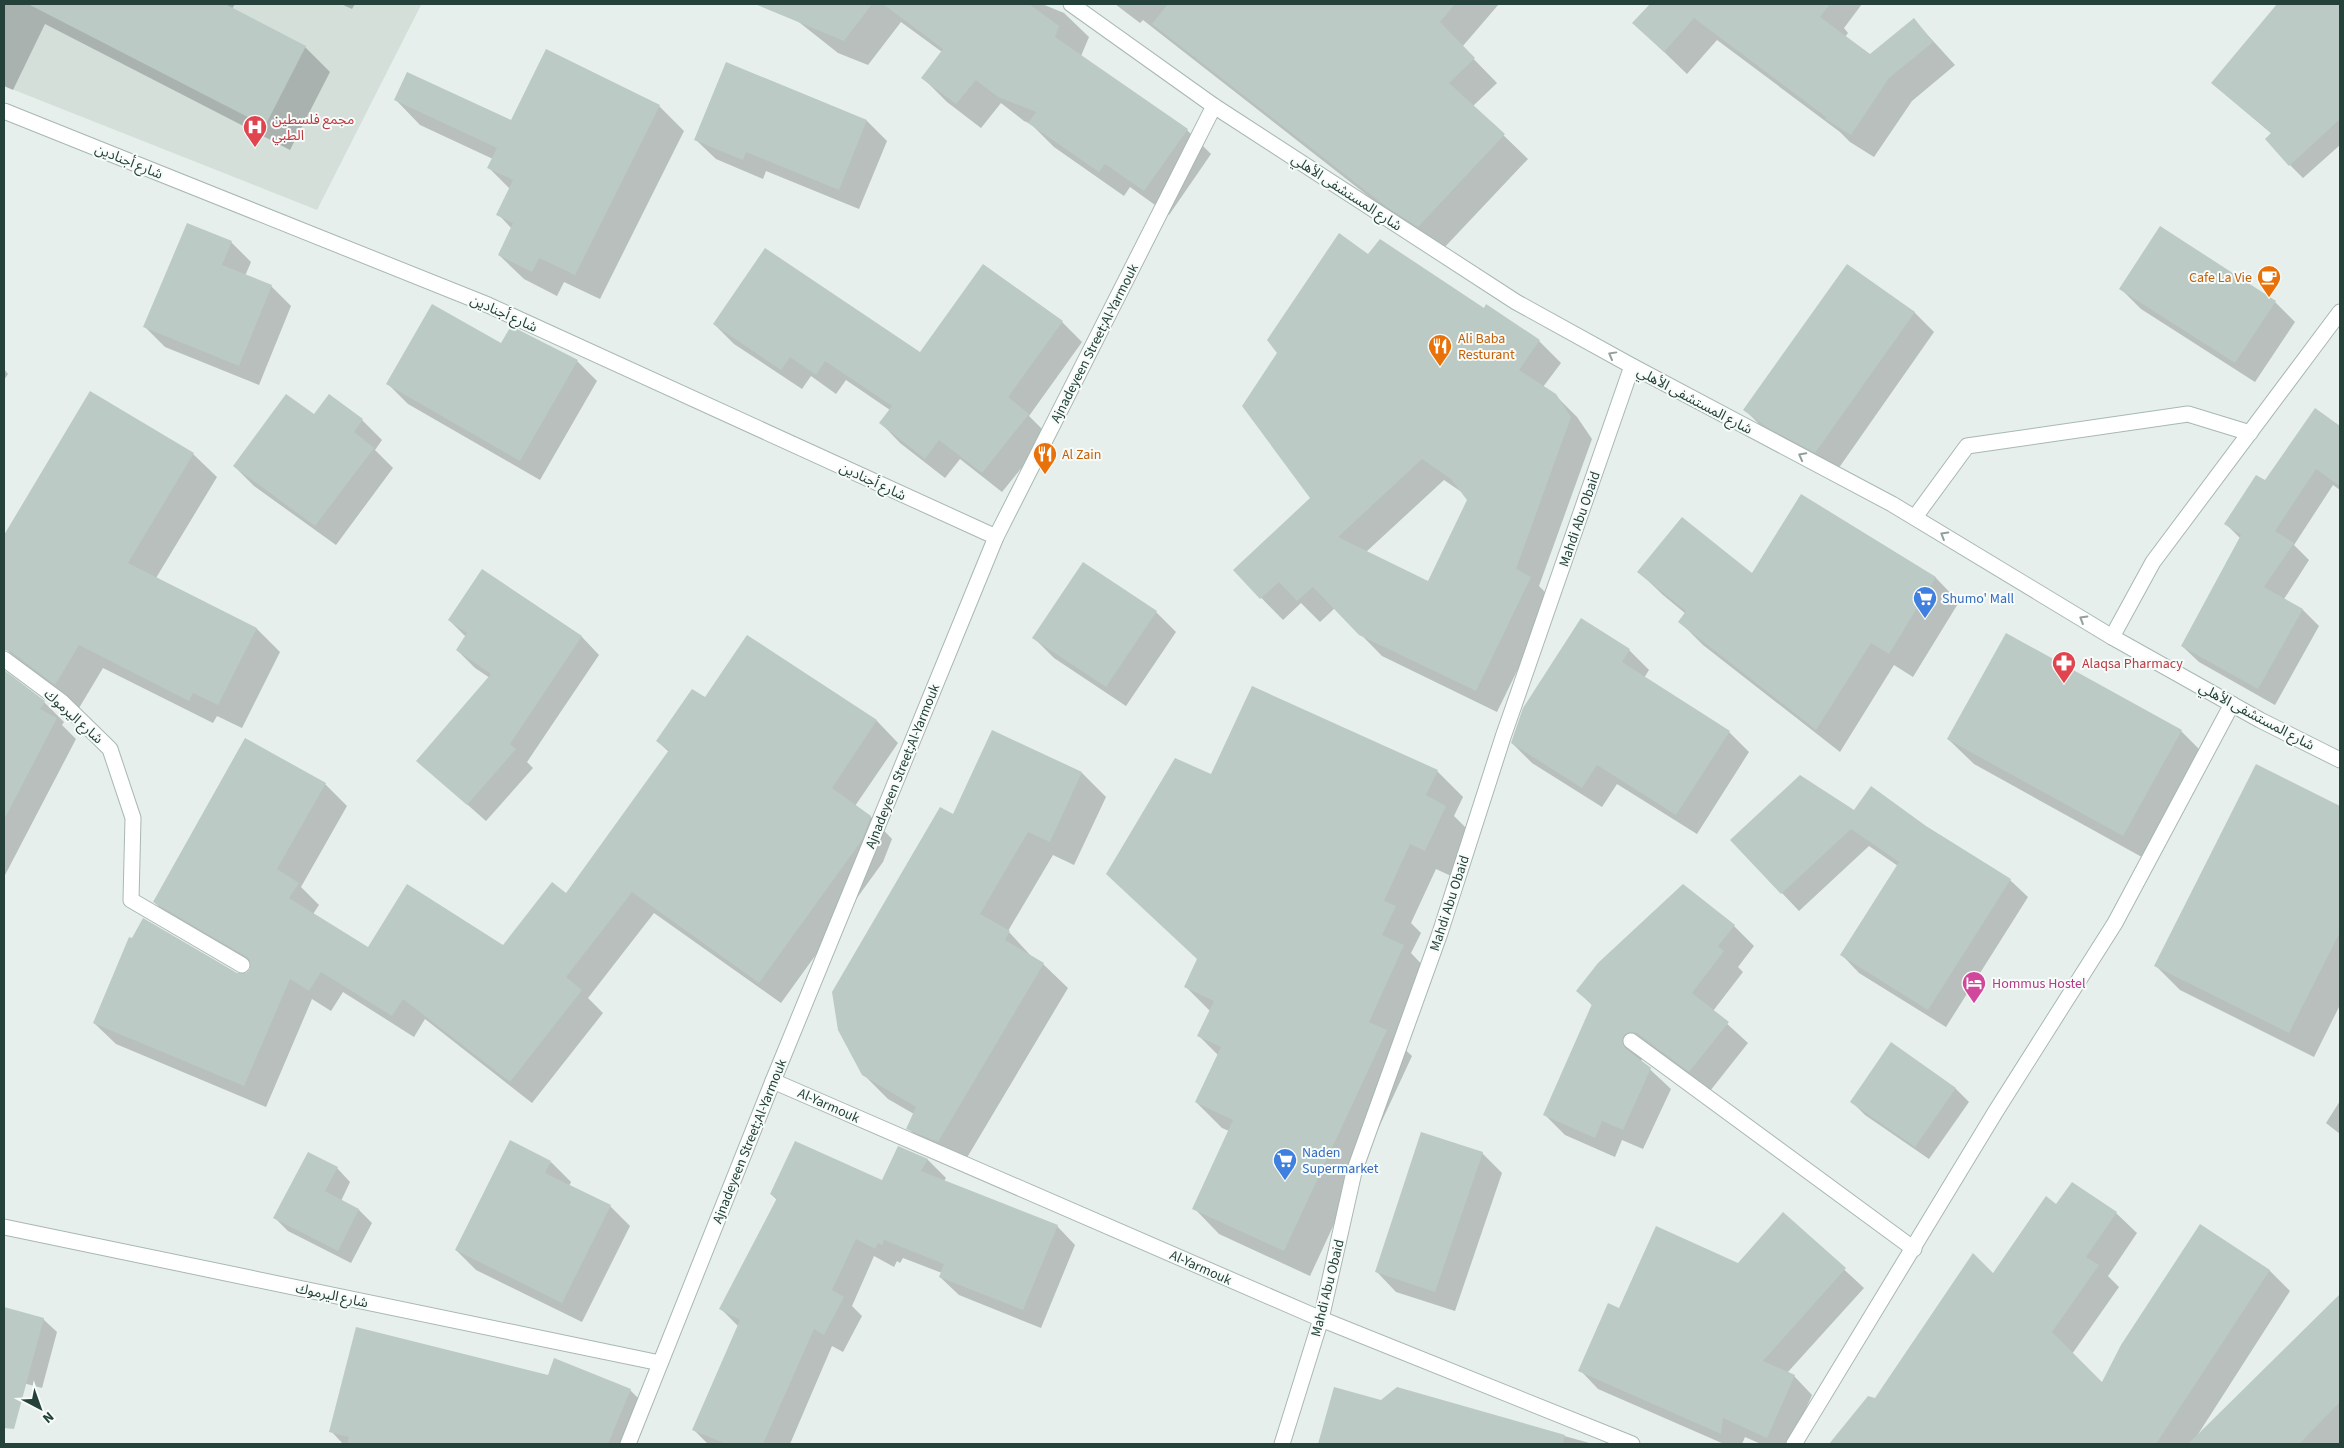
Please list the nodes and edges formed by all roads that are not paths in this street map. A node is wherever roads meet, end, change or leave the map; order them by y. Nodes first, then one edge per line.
1 (1071, 4) edge
2 (1214, 106) junction
3 (4, 111) edge
4 (2340, 312) edge
5 (1632, 366) junction
6 (2250, 432) junction
7 (1914, 518) junction
8 (996, 537) junction
9 (2112, 637) junction
10 (4, 659) edge
11 (2232, 704) junction
12 (2340, 760) edge
13 (242, 965) dead end
14 (1631, 1041) dead end
15 (773, 1081) junction
16 (4, 1227) edge
17 (1914, 1249) junction
18 (1321, 1319) junction
19 (660, 1363) junction
20 (628, 1444) edge
21 (1282, 1444) edge
22 (1632, 1444) edge
23 (1794, 1444) edge

1 - 2 street, شارع المستشفى الأهلي
5 -> 2 street, شارع المستشفى الأهلي
2 - 8 street, Ajnadeyeen Street;Al-Yarmouk
3 - 8 street, شارع أجنادين
4 - 6 street
7 -> 5 street, شارع المستشفى الأهلي
5 - 18 street, Mahdi Abu Obaid
6 - 7 street
6 - 9 street
9 -> 7 street, شارع المستشفى الأهلي
8 - 15 street, Ajnadeyeen Street;Al-Yarmouk
9 - 11 street, شارع المستشفى الأهلي
10 - 13 street, شارع اليرموك
11 - 12 street, شارع المستشفى الأهلي
11 - 17 street
14 - 17 street
15 - 18 street, Al-Yarmouk
15 - 19 street, Ajnadeyeen Street;Al-Yarmouk
16 - 19 street, شارع اليرموك
17 - 23 street
18 - 21 street, Mahdi Abu Obaid
18 - 22 street, Al-Yarmouk
19 - 20 street, Ajnadeyeen Street;Al-Yarmouk

